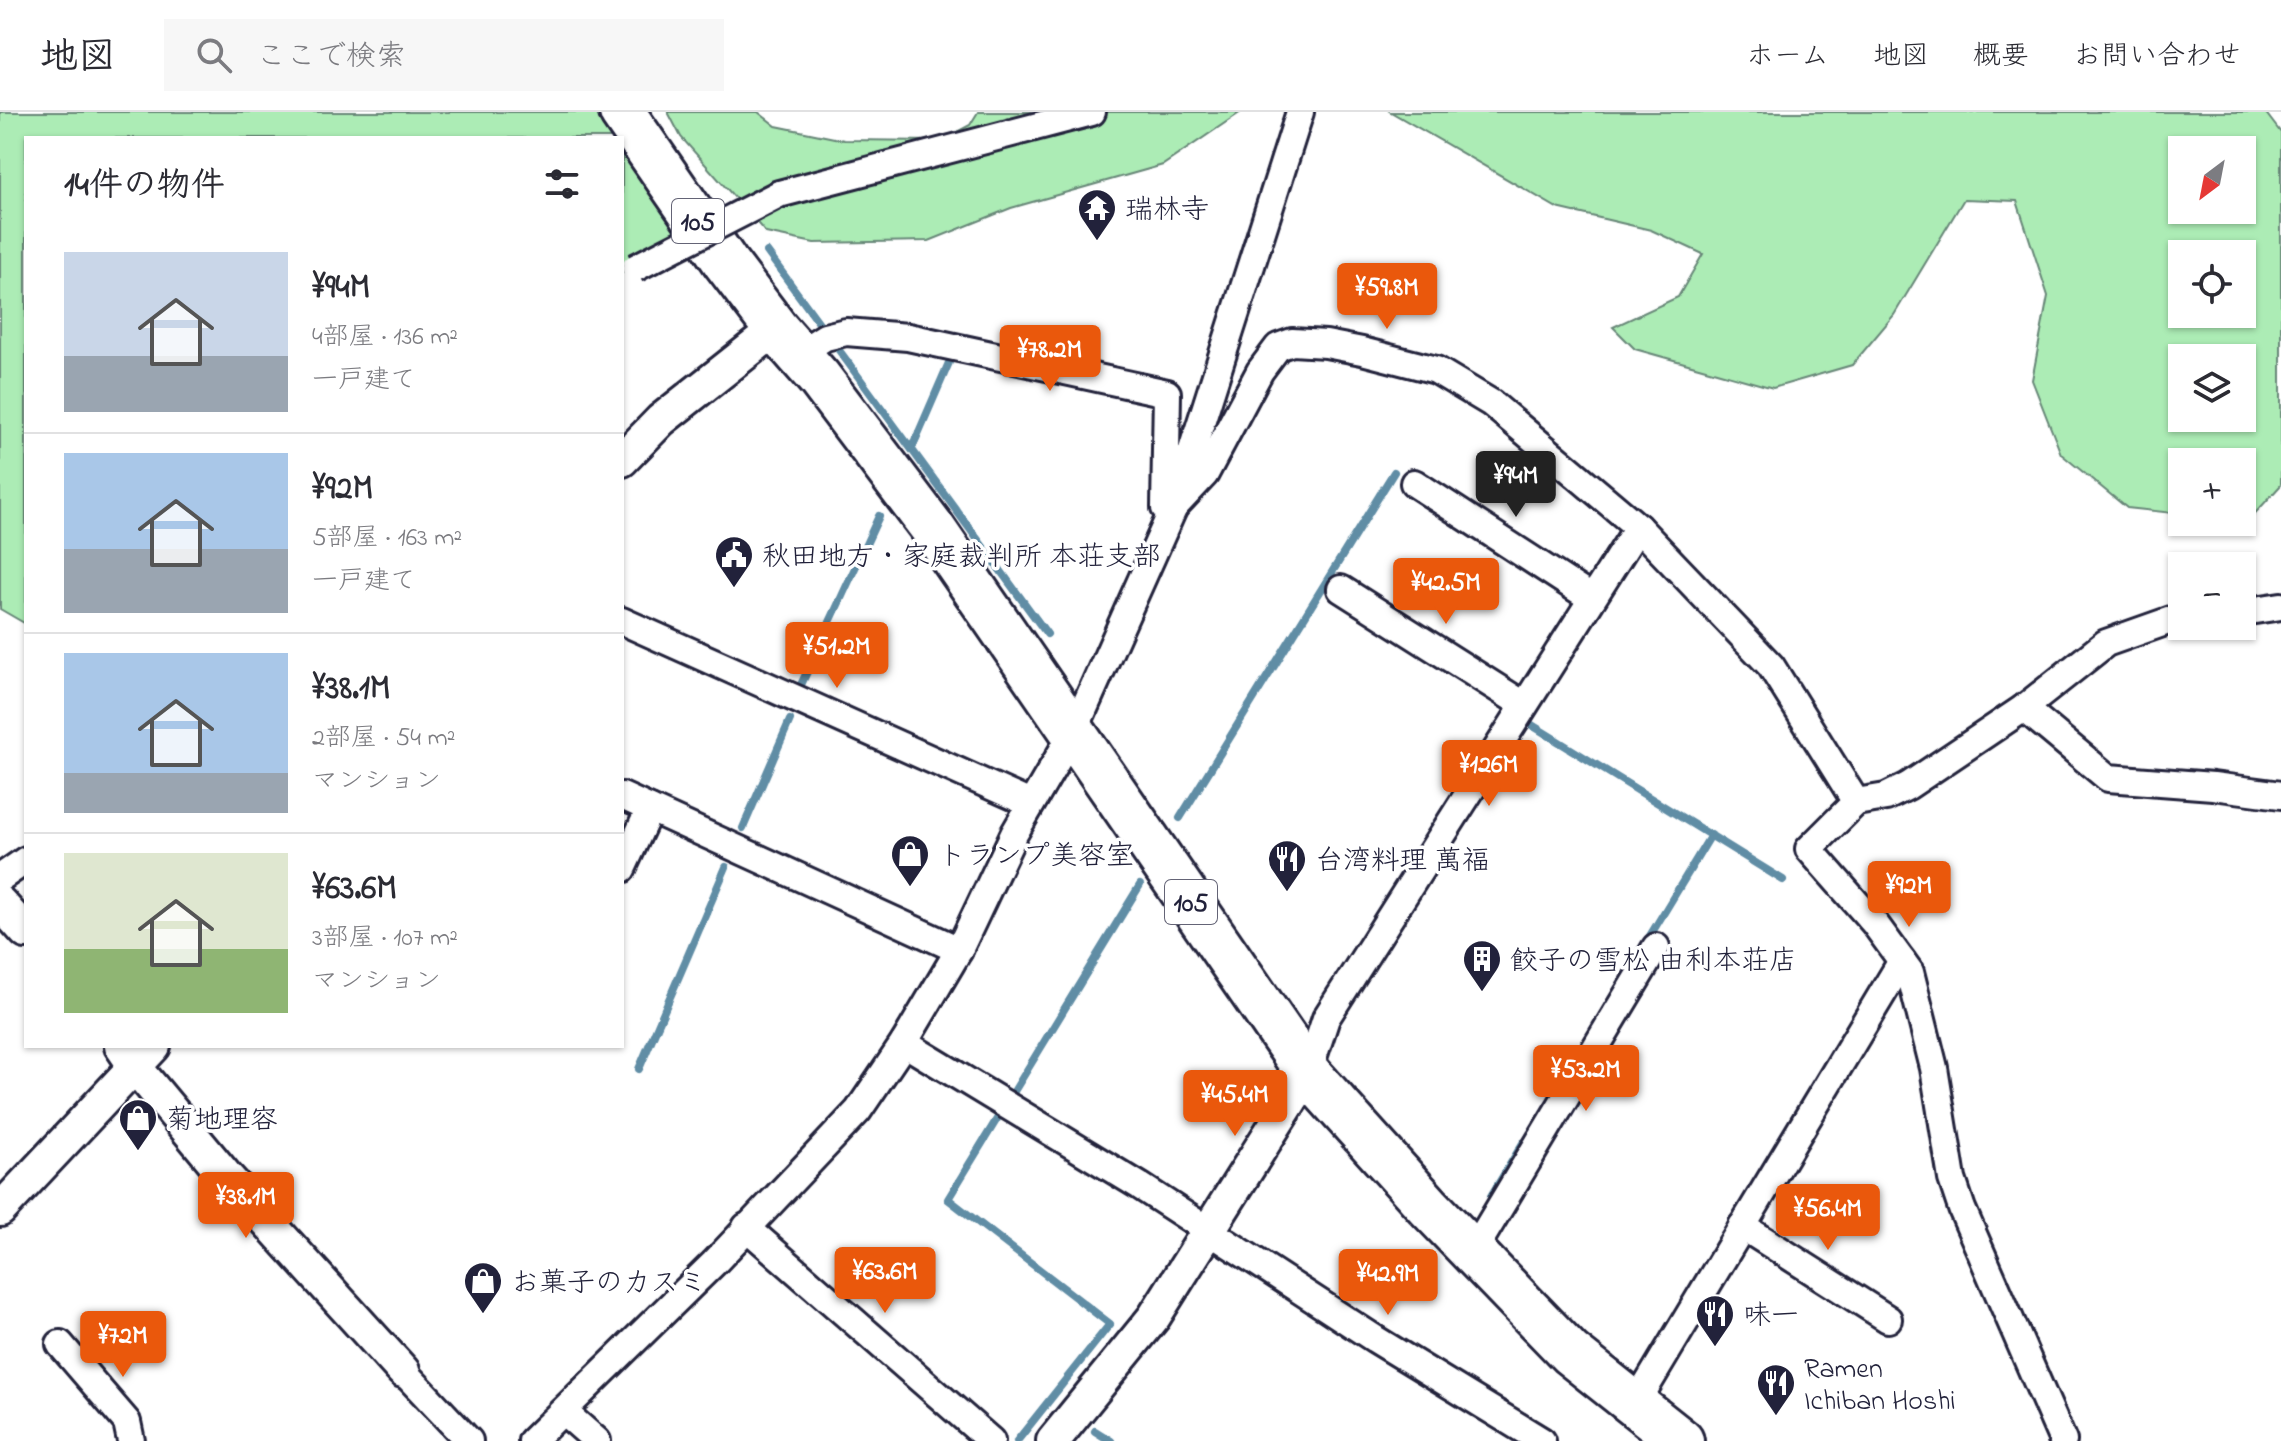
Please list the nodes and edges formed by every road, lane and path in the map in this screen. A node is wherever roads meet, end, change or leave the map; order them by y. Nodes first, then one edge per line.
1 (622, 112) edge
2 (1092, 112) edge
3 (1300, 112) edge
4 (628, 270) edge
5 (811, 338) junction
6 (624, 458) edge
7 (1414, 483) dead end
8 (1169, 518) junction
9 (1638, 527) junction
10 (1341, 589) dead end
11 (1591, 598) junction
12 (2281, 606) edge
13 (2256, 610) edge
14 (2168, 621) edge
15 (624, 622) edge
16 (1524, 705) junction
17 (2024, 708) junction
18 (1074, 731) junction
19 (2281, 795) edge
20 (624, 797) edge
21 (1856, 802) junction
22 (1031, 804) junction
23 (650, 809) junction
24 (24, 861) edge
25 (624, 865) edge
26 (0, 878) edge
27 (0, 903) edge
28 (24, 930) edge
29 (1656, 947) dead end
30 (959, 950) junction
31 (1902, 961) junction
32 (904, 1043) junction
33 (137, 1053) edge
34 (1308, 1073) junction
35 (0, 1210) edge
36 (1742, 1226) junction
37 (746, 1227) junction
38 (1210, 1232) junction
39 (1473, 1252) junction
40 (1888, 1319) dead end
41 (60, 1344) dead end
42 (403, 1371) joint
43 (1635, 1405) junction
44 (564, 1412) junction
45 (1535, 1439) edge
46 (131, 1441) edge
47 (469, 1441) edge
48 (532, 1441) edge
49 (597, 1441) edge
50 (991, 1441) edge
51 (1053, 1441) edge
52 (1681, 1441) edge
53 (2063, 1441) edge

1 - 5 highway, 105
2 - 4 street, bridge
3 - 8 street
5 - 6 street
5 - 8 street
5 - 18 highway, 105
7 - 11 street
8 - 9 street
8 - 18 street
9 - 11 street
9 - 21 street
10 - 16 street
11 - 16 street
12 - 13 street
14 - 17 street
15 - 22 street
16 - 34 street
17 - 19 street
17 - 21 street
18 - 22 street
18 - 34 highway, 105
20 - 23 street
21 - 31 street
22 - 30 street
23 - 25 street
23 - 30 street
24 - 26 street
27 - 28 street
29 - 39 street
30 - 32 street
31 - 36 street
31 - 53 street
32 - 37 street
32 - 38 street
33 - 35 street
33 - 42 street
34 - 38 street
34 - 39 highway, 105
36 - 40 street
36 - 43 street
37 - 44 street
37 - 50 street
38 - 45 street
38 - 51 street
39 - 43 highway, 105
41 - 46 street
42 - 47 street
43 - 52 highway, 105
44 - 48 street
44 - 49 street

